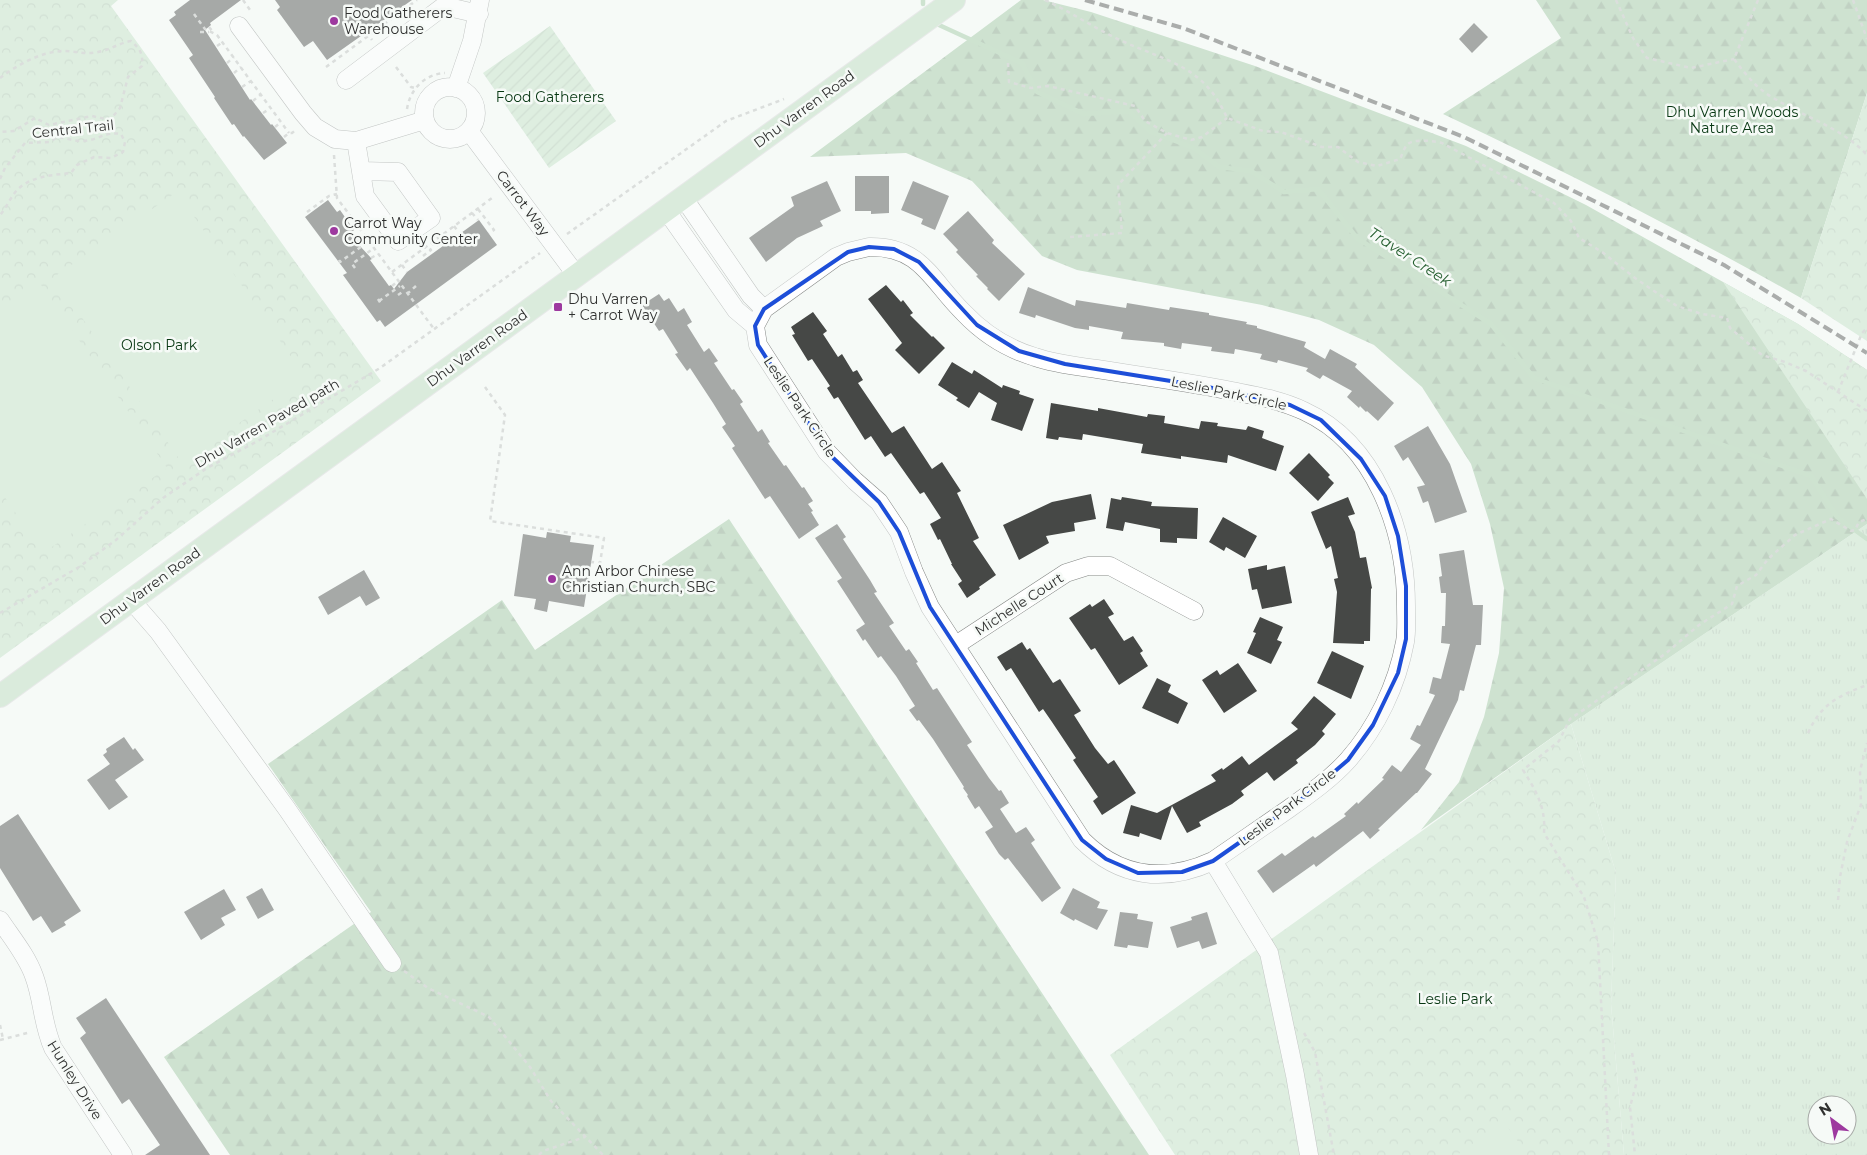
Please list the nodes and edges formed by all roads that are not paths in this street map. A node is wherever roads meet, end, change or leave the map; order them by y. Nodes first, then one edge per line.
1 (954, 0) edge
2 (480, 7) edge
3 (242, 20) road end
4 (346, 80) dead end
5 (452, 80) junction
6 (425, 120) junction
7 (469, 130) junction
8 (356, 141) junction
9 (362, 171) dead end
10 (683, 197) junction
11 (666, 210) junction
12 (732, 268) junction
13 (576, 276) junction
14 (714, 280) junction
15 (764, 309) junction
16 (755, 326) junction
17 (131, 600) junction
18 (1194, 611) dead end
19 (956, 645) junction
20 (0, 696) edge
21 (1213, 861) junction
22 (0, 920) edge
23 (392, 963) road end
24 (123, 1155) edge
25 (1309, 1155) edge

1 - 10 main road, Dhu Varren Road
2 - 4 street
2 - 5 street
3 - 8 street
5 - 6 street
5 - 7 street
6 - 7 street
6 - 8 street
7 - 13 street, Carrot Way
8 - 9 street
10 - 11 main road, Dhu Varren Road
10 - 12 street
11 - 13 main road, Dhu Varren Road
11 - 14 street
12 - 14 street
12 - 15 street
13 - 17 main road, Dhu Varren Road
14 - 16 street
15 - 16 street, Leslie Park Circle
15 - 21 street, Leslie Park Circle
16 - 19 street, Leslie Park Circle
17 - 20 main road, Dhu Varren Road
17 - 23 street
18 - 19 street, Michelle Court
19 - 21 street, Leslie Park Circle
21 - 25 street
22 - 24 street, Hunley Drive

